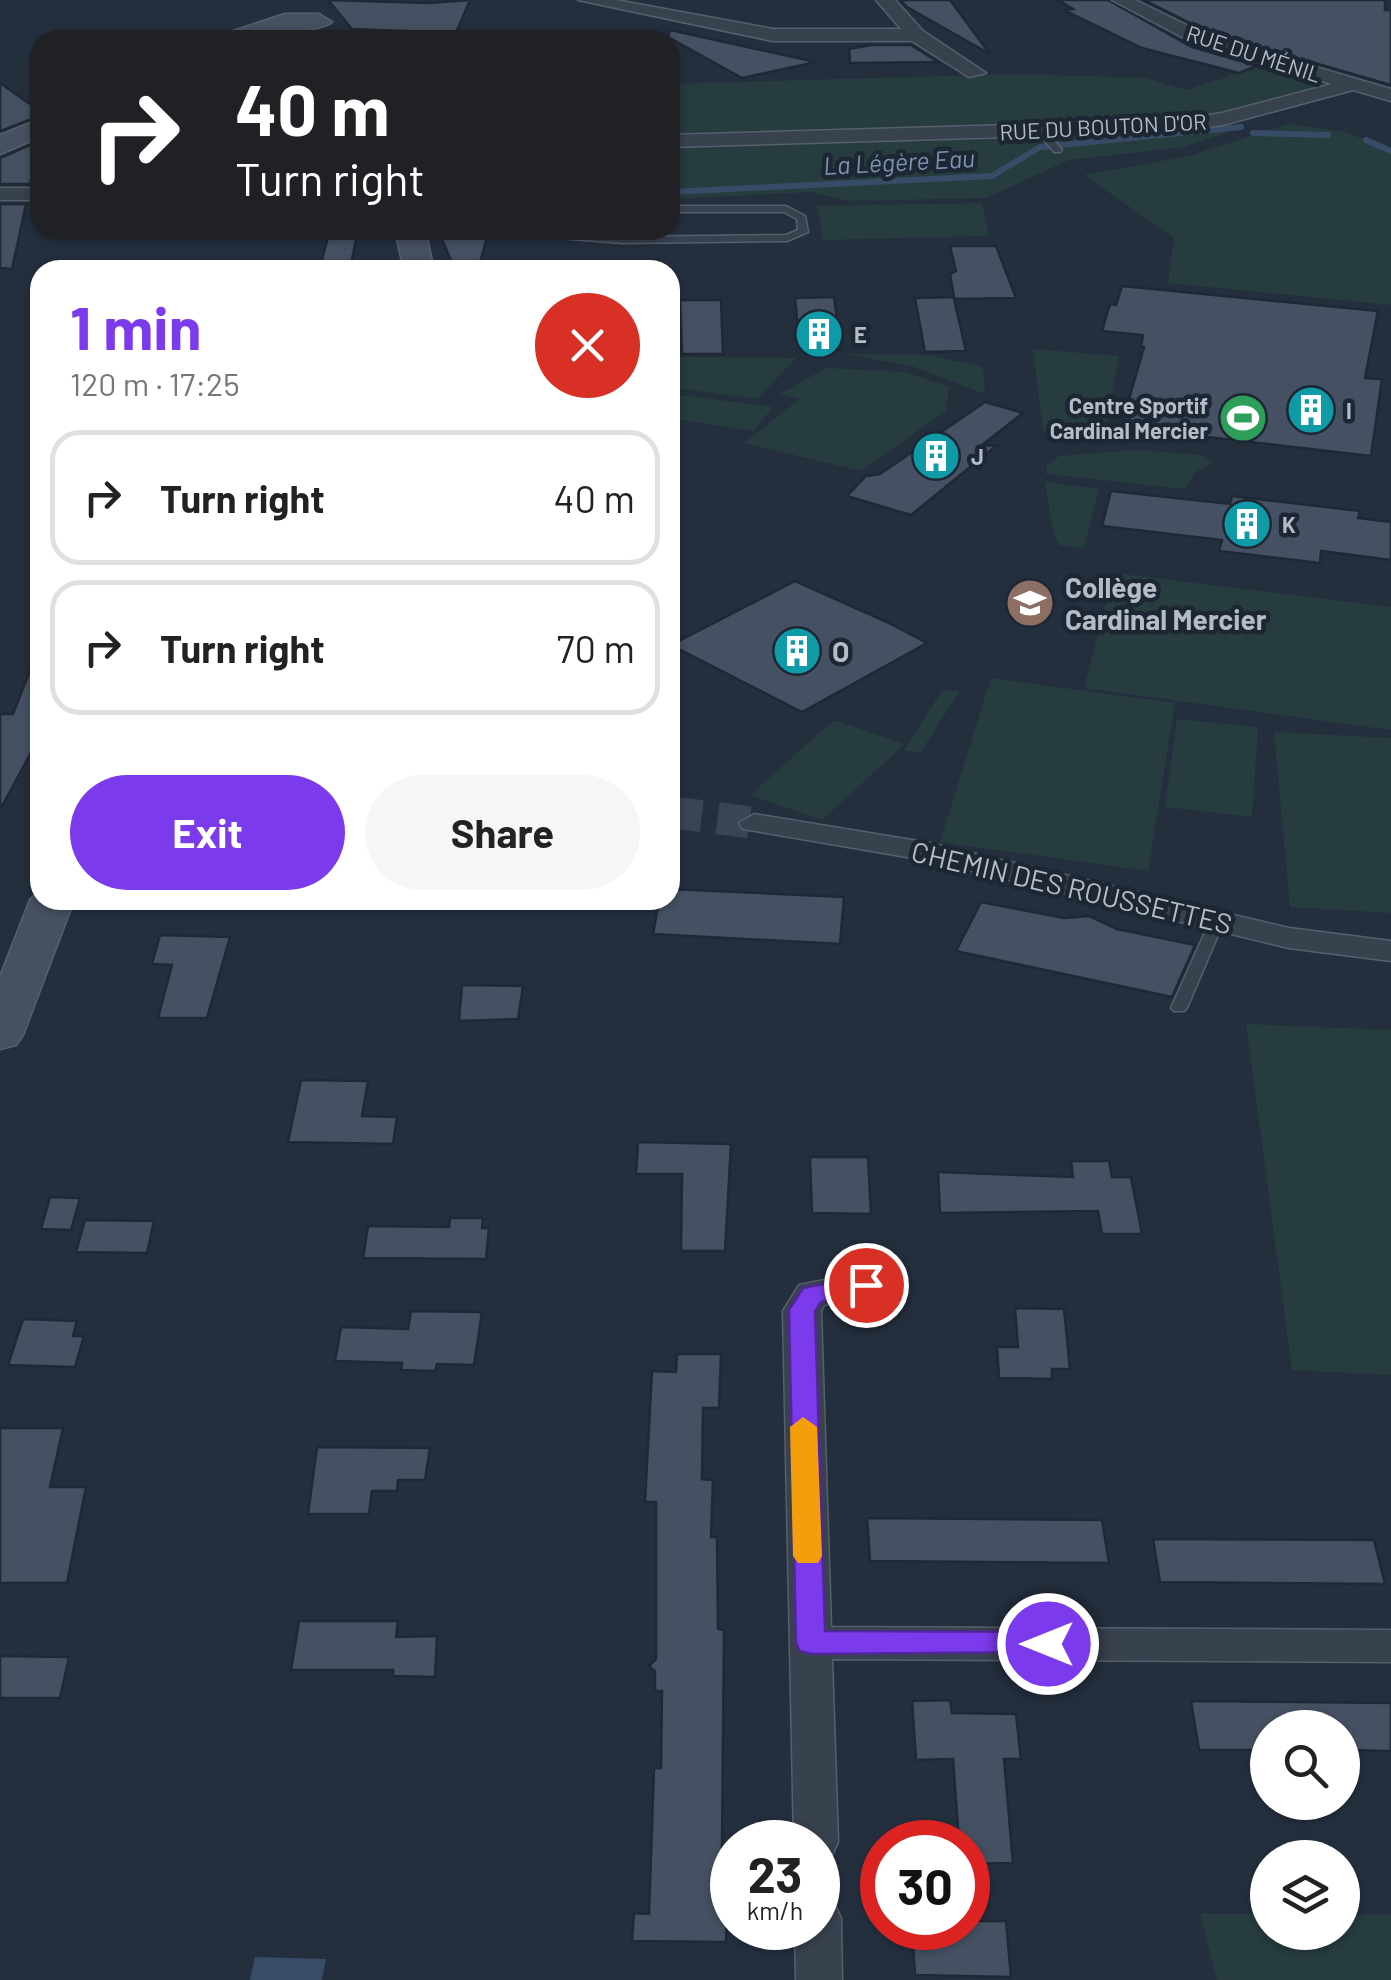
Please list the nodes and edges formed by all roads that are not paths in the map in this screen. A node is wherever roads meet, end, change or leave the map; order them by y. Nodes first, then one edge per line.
1 (586, 0) edge
2 (885, 0) edge
3 (1121, 0) edge
4 (271, 5) edge
5 (317, 17) edge
6 (235, 30) edge
7 (261, 30) edge
8 (916, 35) junction
9 (976, 73) dead end
10 (1352, 84) junction
11 (1391, 94) edge
12 (30, 132) edge
13 (680, 141) edge
14 (0, 146) edge
15 (0, 194) edge
16 (30, 194) edge
17 (680, 209) edge
18 (680, 239) edge
19 (754, 823) tunnel mouth
20 (48, 910) edge
21 (1217, 920) junction
22 (1391, 952) edge
23 (1179, 1008) dead end
24 (0, 1034) edge
25 (866, 1285) dead end
26 (811, 1643) junction
27 (1391, 1646) edge
28 (815, 1820) edge
29 (819, 1950) edge
30 (819, 1980) edge

1 - 8 street
2 - 8 street
3 - 10 street, RUE DU MÉNIL
4 - 5 street
4 - 6 street
5 - 7 street
8 - 9 street
10 - 11 street, RUE DU MÉNIL
10 - 13 street, RUE DU BOUTON D'OR
12 - 14 street
15 - 16 street
17 - 18 lane
19 - 21 street, CHEMIN DES ROUSSETTES
20 - 24 street
21 - 22 street, CHEMIN DES ROUSSETTES
21 - 23 lane
25 - 26 street
26 - 27 street
26 - 28 street
29 - 30 street

